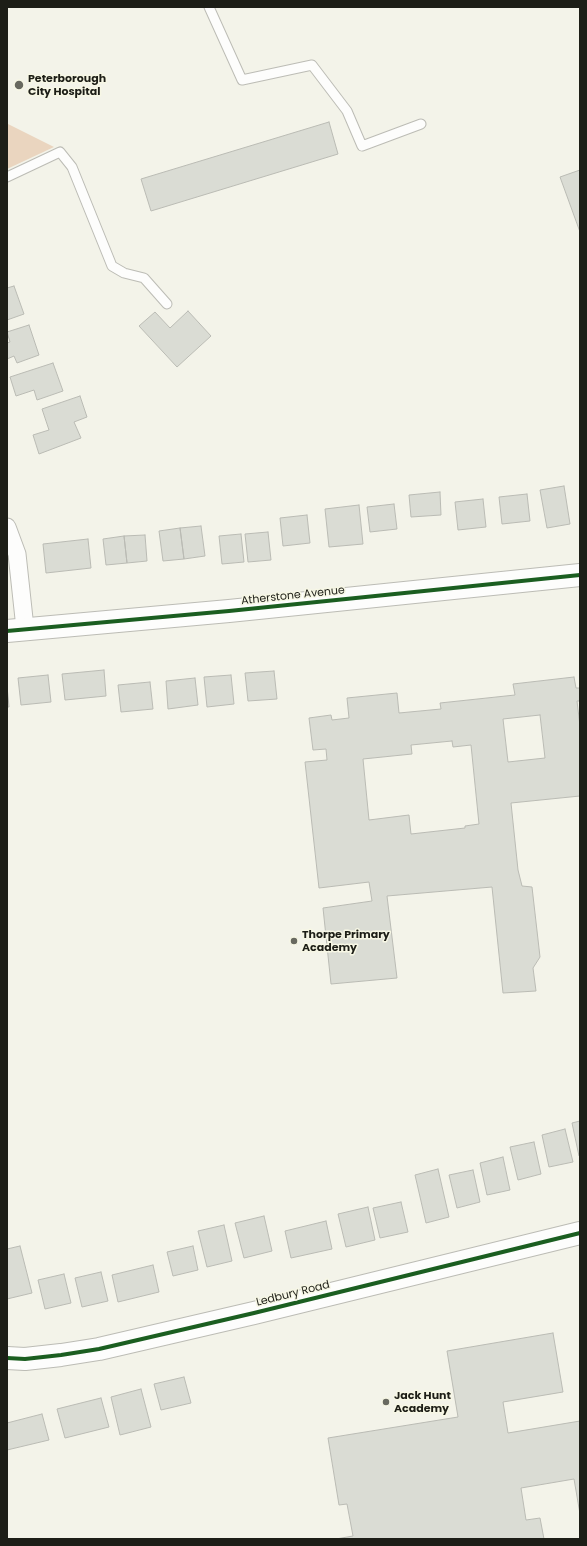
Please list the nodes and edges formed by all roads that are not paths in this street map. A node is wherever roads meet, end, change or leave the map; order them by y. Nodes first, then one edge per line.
1 (210, 7) edge
2 (421, 124) dead end
3 (7, 177) edge
4 (167, 304) dead end
5 (7, 527) edge
6 (580, 575) edge
7 (16, 629) edge
8 (580, 1233) edge
9 (7, 1358) edge

1 - 2 lane
3 - 4 lane
5 - 7 street
6 - 7 street, Atherstone Avenue
8 - 9 street, Ledbury Road

